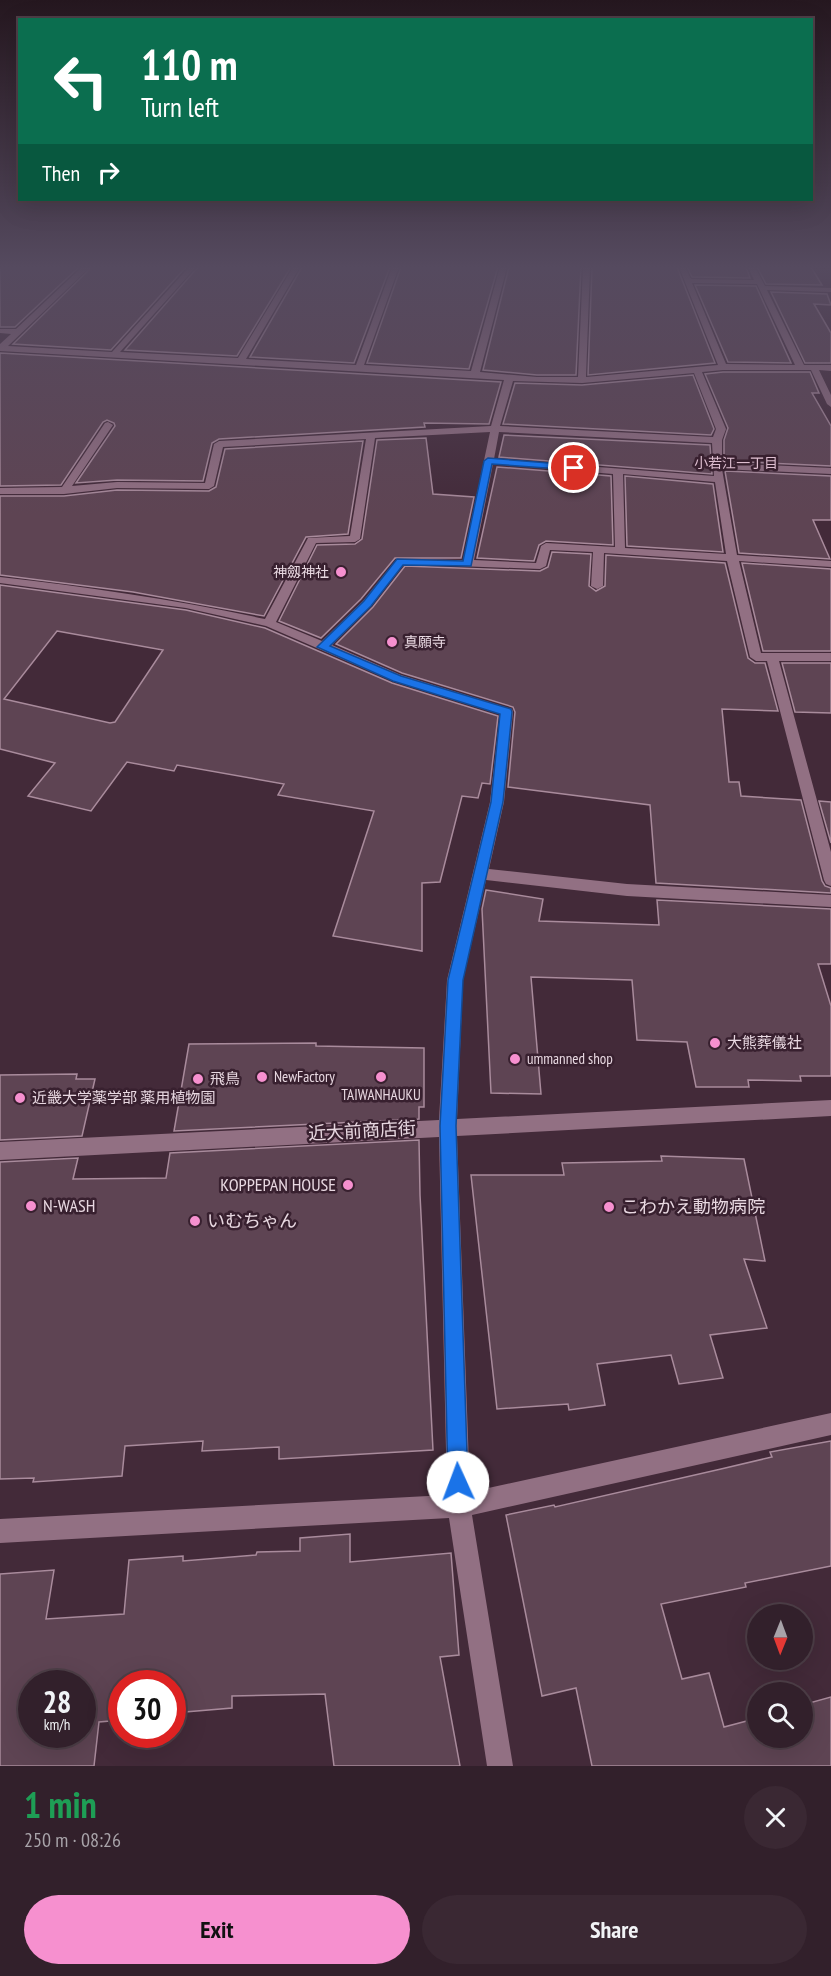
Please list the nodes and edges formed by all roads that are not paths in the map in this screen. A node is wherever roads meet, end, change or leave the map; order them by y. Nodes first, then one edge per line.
1 (28, 349) edge
2 (118, 349) edge
3 (248, 349) edge
4 (366, 349) edge
5 (482, 349) edge
6 (583, 349) edge
7 (716, 349) edge
8 (792, 349) edge
9 (114, 354) junction
10 (240, 362) junction
11 (723, 367) junction
12 (359, 368) junction
13 (801, 368) junction
14 (814, 368) junction
15 (831, 368) edge
16 (697, 370) junction
17 (475, 374) junction
18 (509, 379) junction
19 (582, 380) junction
20 (831, 404) edge
21 (108, 425) dead end
22 (495, 429) junction
23 (370, 435) junction
24 (717, 440) junction
25 (488, 461) junction
26 (717, 466) junction
27 (618, 471) junction
28 (831, 471) edge
29 (720, 479) junction
30 (0, 491) edge
31 (64, 491) junction
32 (598, 549) junction
33 (620, 550) junction
34 (732, 557) junction
35 (468, 564) junction
36 (831, 564) edge
37 (0, 580) edge
38 (597, 586) dead end
39 (269, 624) junction
40 (323, 647) junction
41 (772, 657) junction
42 (831, 657) edge
43 (480, 874) junction
44 (831, 880) edge
45 (831, 901) edge
46 (831, 1107) edge
47 (448, 1126) junction
48 (0, 1151) edge
49 (831, 1424) edge
50 (459, 1506) junction
51 (0, 1531) edge
52 (500, 1766) edge

1 - 9 street
2 - 9 street
3 - 10 street
4 - 12 street
5 - 17 street
6 - 19 street
7 - 11 street
8 - 13 street
9 - 10 street
10 - 12 street
11 - 13 street
11 - 16 street
12 - 17 street
13 - 14 street
14 - 15 street
14 - 20 street
16 - 19 street
16 - 24 street
17 - 18 street
18 - 19 street
18 - 22 street
21 - 31 street
22 - 23 street
22 - 24 street
22 - 25 street
23 - 31 street
23 - 39 street
24 - 26 street
25 - 27 street
25 - 35 street
26 - 28 street
26 - 29 street
27 - 29 street
27 - 33 street
29 - 34 street
30 - 31 street
32 - 33 street
32 - 35 street
32 - 38 street
33 - 34 street
34 - 36 street
34 - 41 street
35 - 40 street
37 - 39 street
39 - 40 street
40 - 43 street
41 - 42 street
41 - 44 street
43 - 45 street
43 - 47 street
46 - 47 street, 近大前商店街
47 - 48 street, 近大前商店街
47 - 50 street
49 - 50 street
50 - 51 street
50 - 52 street

